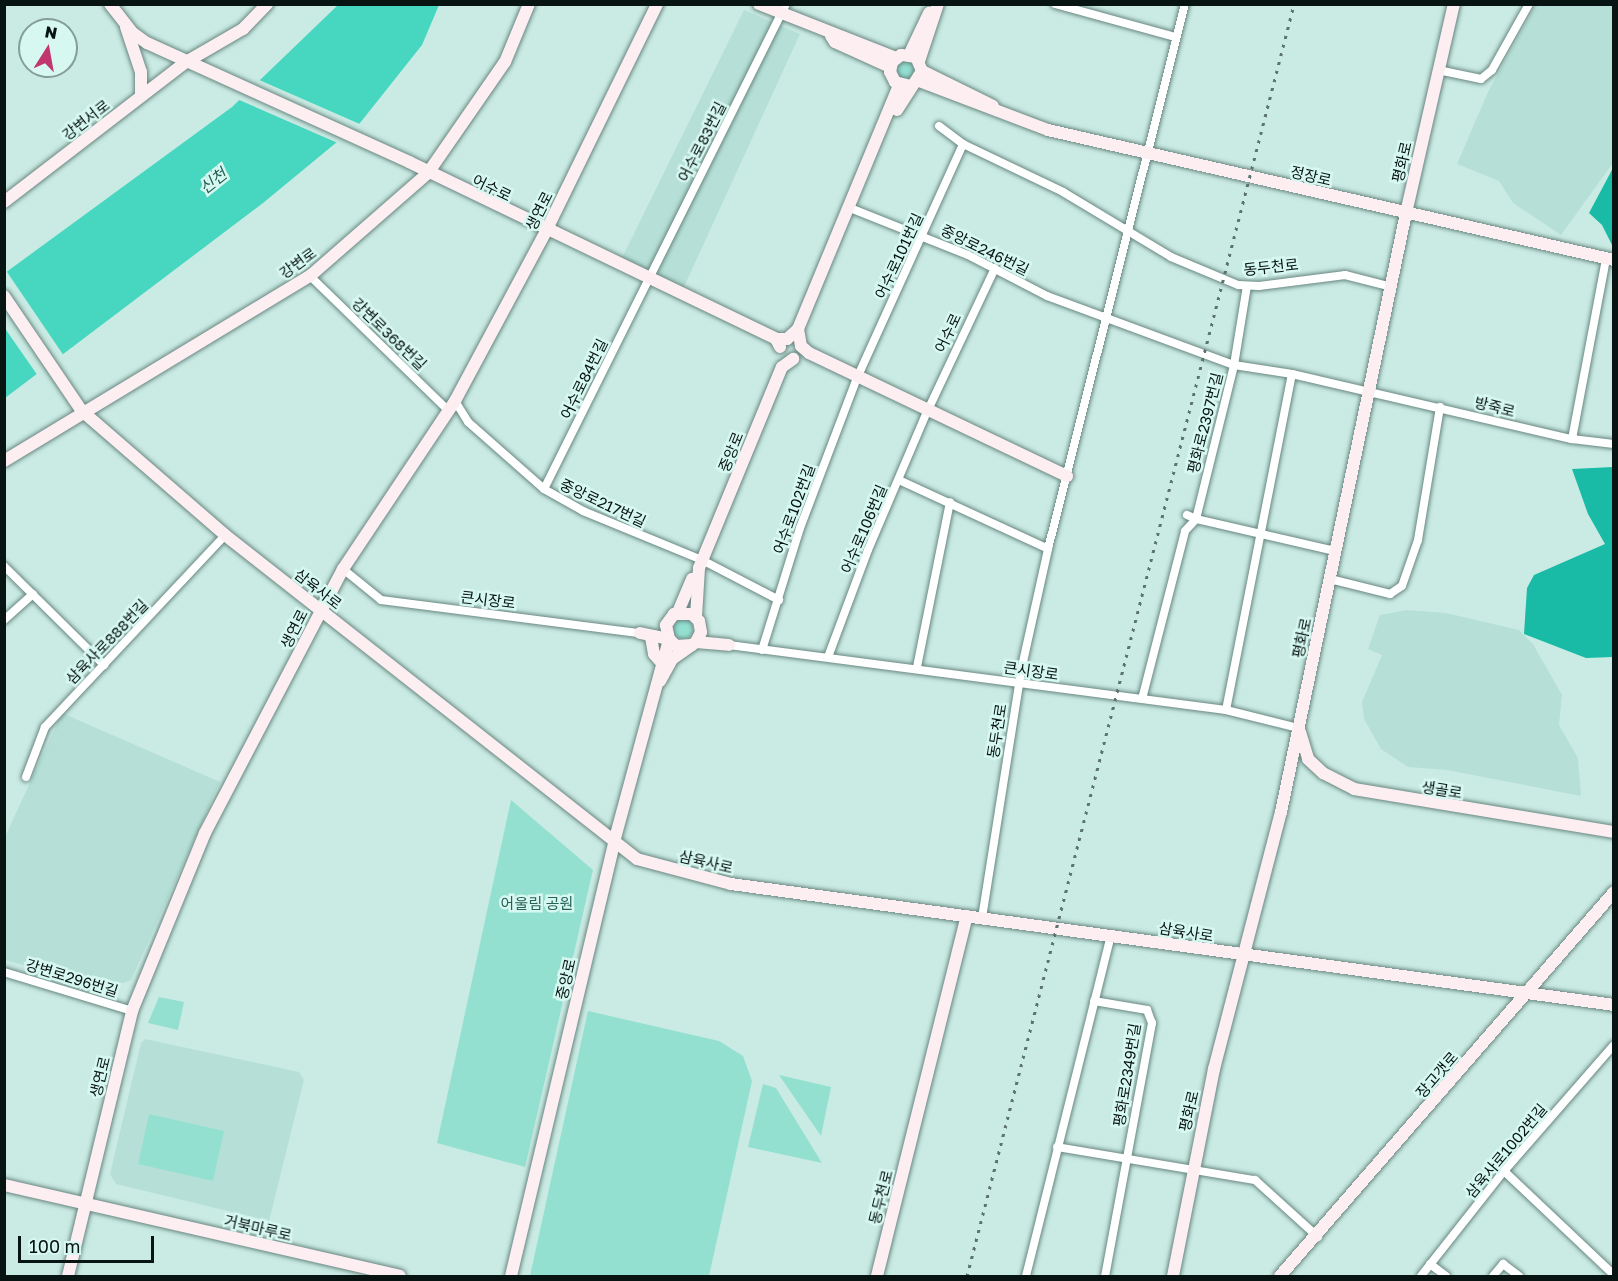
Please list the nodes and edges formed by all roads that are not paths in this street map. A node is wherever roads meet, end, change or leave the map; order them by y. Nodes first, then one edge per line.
1 (110, 4) edge
2 (267, 4) edge
3 (529, 4) edge
4 (657, 4) edge
5 (759, 4) edge
6 (936, 4) edge
7 (1185, 4) edge
8 (1454, 4) edge
9 (1529, 4) edge
10 (1061, 6) edge
11 (784, 10) edge
12 (125, 23) junction
13 (1176, 38) junction
14 (186, 62) junction
15 (893, 62) junction
16 (1438, 70) junction
17 (913, 73) junction
18 (141, 96) junction
19 (939, 126) dead end
20 (963, 144) junction
21 (1148, 153) junction
22 (428, 173) junction
23 (4, 202) edge
24 (850, 208) junction
25 (1406, 213) junction
26 (546, 231) junction
27 (1129, 231) junction
28 (924, 236) junction
29 (1610, 259) edge
30 (996, 268) junction
31 (310, 276) junction
32 (648, 280) junction
33 (1247, 285) junction
34 (1392, 286) junction
35 (4, 296) edge
36 (1106, 320) junction
37 (790, 351) junction
38 (1234, 365) junction
39 (1292, 375) junction
40 (857, 378) junction
41 (1371, 393) junction
42 (452, 406) junction
43 (1440, 407) junction
44 (82, 411) junction
45 (927, 411) junction
46 (1572, 439) junction
47 (1614, 444) edge
48 (4, 461) edge
49 (1067, 476) junction
50 (899, 480) junction
51 (544, 489) junction
52 (950, 502) junction
53 (1191, 517) junction
54 (225, 535) junction
55 (1259, 535) junction
56 (1048, 549) junction
57 (1335, 551) junction
58 (701, 564) junction
59 (4, 566) edge
60 (344, 569) junction
61 (1330, 579) junction
62 (33, 594) junction
63 (779, 600) junction
64 (321, 610) junction
65 (678, 612) junction
66 (696, 617) junction
67 (4, 620) edge
68 (666, 626) junction
69 (646, 635) junction
70 (669, 639) junction
71 (696, 640) junction
72 (729, 645) joint
73 (762, 650) junction
74 (828, 657) junction
75 (660, 661) junction
76 (104, 664) junction
77 (917, 667) junction
78 (1019, 683) junction
79 (654, 690) junction
80 (1142, 699) junction
81 (1226, 710) junction
82 (1299, 728) junction
83 (26, 777) dead end
84 (1614, 832) edge
85 (614, 842) junction
86 (1614, 892) edge
87 (967, 916) junction
88 (982, 918) junction
89 (1111, 935) junction
90 (1245, 956) junction
91 (4, 972) edge
92 (1525, 996) junction
93 (1094, 1001) junction
94 (1614, 1005) edge
95 (132, 1011) junction
96 (1614, 1045) edge
97 (1057, 1147) junction
98 (1126, 1161) junction
99 (1192, 1168) junction
100 (1504, 1171) junction
101 (4, 1185) edge
102 (84, 1202) junction
103 (1318, 1237) junction
104 (1430, 1264) junction
105 (1611, 1274) edge
106 (68, 1276) edge
107 (400, 1276) edge
108 (511, 1276) edge
109 (877, 1276) edge
110 (1026, 1276) edge
111 (1106, 1276) edge
112 (1173, 1276) edge
113 (1280, 1276) edge
114 (1421, 1276) edge
115 (1446, 1276) edge
116 (1493, 1276) edge
117 (1519, 1276) edge

1 - 12 street, 어수로
2 - 14 street
3 - 22 street, 강변로
4 - 26 street, 생연로
5 - 11 street
6 - 17 street
7 - 13 street, 동두천로
8 - 16 street, 평화로
9 - 16 street
10 - 13 street
11 - 15 street
11 - 32 street, 어수로83번길
12 - 14 street, 어수로
12 - 18 street
13 - 21 street, 동두천로
14 - 18 street, 강변서로
14 - 22 street, 어수로
15 - 17 street
15 - 17 street
16 - 25 street, 평화로
17 - 21 street, 정장로
17 - 24 street
18 - 23 street, 강변서로
19 - 20 street, 동두천로
20 - 27 street, 동두천로
20 - 28 street, 어수로101번길
21 - 25 street, 정장로
21 - 27 street, 동두천로
22 - 26 street, 어수로
22 - 31 street, 강변로
24 - 28 street, 중앙로246번길
24 - 37 street
25 - 29 street, 정장로
25 - 34 street, 평화로
26 - 32 street, 어수로
26 - 42 street, 생연로
27 - 33 street, 동두천로
27 - 36 street, 동두천로
28 - 30 street, 중앙로246번길
28 - 40 street, 어수로101번길
29 - 46 street
30 - 36 street, 중앙로246번길
30 - 45 street, 어수로
31 - 42 street, 강변로368번길
31 - 44 street, 강변로
32 - 37 street, 어수로
32 - 51 street, 어수로84번길
33 - 34 street, 동두천로
33 - 38 street
34 - 41 street, 평화로
35 - 44 street, 삼육사로
36 - 38 street
36 - 49 street, 동두천로
37 - 40 street, 어수로
37 - 58 street, 중앙로
38 - 39 street, 평화로2397번길
38 - 53 street, 평화로2397번길
39 - 41 street, 평화로2397번길
39 - 55 street
40 - 45 street, 어수로
40 - 63 street, 어수로102번길
41 - 43 street, 방죽로
41 - 57 street, 평화로
42 - 51 street, 중앙로217번길
42 - 60 street, 생연로
43 - 46 street, 방죽로
43 - 61 street
44 - 48 street, 강변로
44 - 54 street, 삼육사로
45 - 49 street, 어수로
45 - 50 street, 어수로106번길
46 - 47 street, 방죽로
49 - 56 street, 동두천로
50 - 52 street
50 - 74 street, 어수로106번길
51 - 58 street, 중앙로217번길
52 - 56 street
52 - 77 street
53 - 55 street
53 - 80 street
54 - 64 street, 삼육사로
54 - 76 street, 삼육사로888번길
55 - 57 street
55 - 81 street
56 - 78 street, 동두천로
57 - 61 street, 평화로
58 - 63 street
58 - 65 street, 중앙로
58 - 66 street
59 - 62 street
60 - 64 street, 생연로
60 - 69 street, 큰시장로
61 - 82 street, 평화로
62 - 67 street
62 - 76 street
63 - 73 street, 어수로102번길
64 - 85 street, 삼육사로
64 - 95 street, 생연로
65 - 66 street
65 - 68 street
66 - 71 street
68 - 69 street
68 - 70 street
69 - 70 street
69 - 75 street
70 - 71 street
70 - 75 street
71 - 72 street
71 - 79 street
72 - 73 street, 큰시장로
73 - 74 street, 큰시장로
74 - 77 street, 큰시장로
75 - 79 street
76 - 83 street, 삼육사로888번길
77 - 78 street, 큰시장로
78 - 80 street, 큰시장로
78 - 88 street, 동두천로
79 - 85 street, 중앙로
80 - 81 street, 큰시장로
81 - 82 street, 큰시장로
82 - 84 street, 생골로
82 - 90 street, 평화로
85 - 87 street, 삼육사로
85 - 108 street, 중앙로
86 - 92 street, 장고갯로
87 - 88 street, 삼육사로
87 - 109 street, 동두천로
88 - 89 street, 삼육사로
89 - 90 street, 삼육사로
89 - 93 street
90 - 92 street, 삼육사로
90 - 99 street, 평화로
91 - 95 street, 강변로296번길
92 - 94 street, 삼육사로
92 - 103 street, 장고갯로
93 - 97 street
93 - 98 street, 평화로2349번길
95 - 102 street, 생연로
96 - 100 street, 삼육사로1002번길
97 - 98 street
97 - 110 street
98 - 99 street
98 - 111 street, 평화로2349번길
99 - 103 street
99 - 112 street, 평화로
100 - 104 street, 삼육사로1002번길
100 - 105 street
101 - 102 street, 거북마루로
102 - 106 street, 생연로
102 - 107 street, 거북마루로
103 - 113 street, 장고갯로
104 - 114 street, 삼육사로1002번길
104 - 115 street
116 - 117 street

